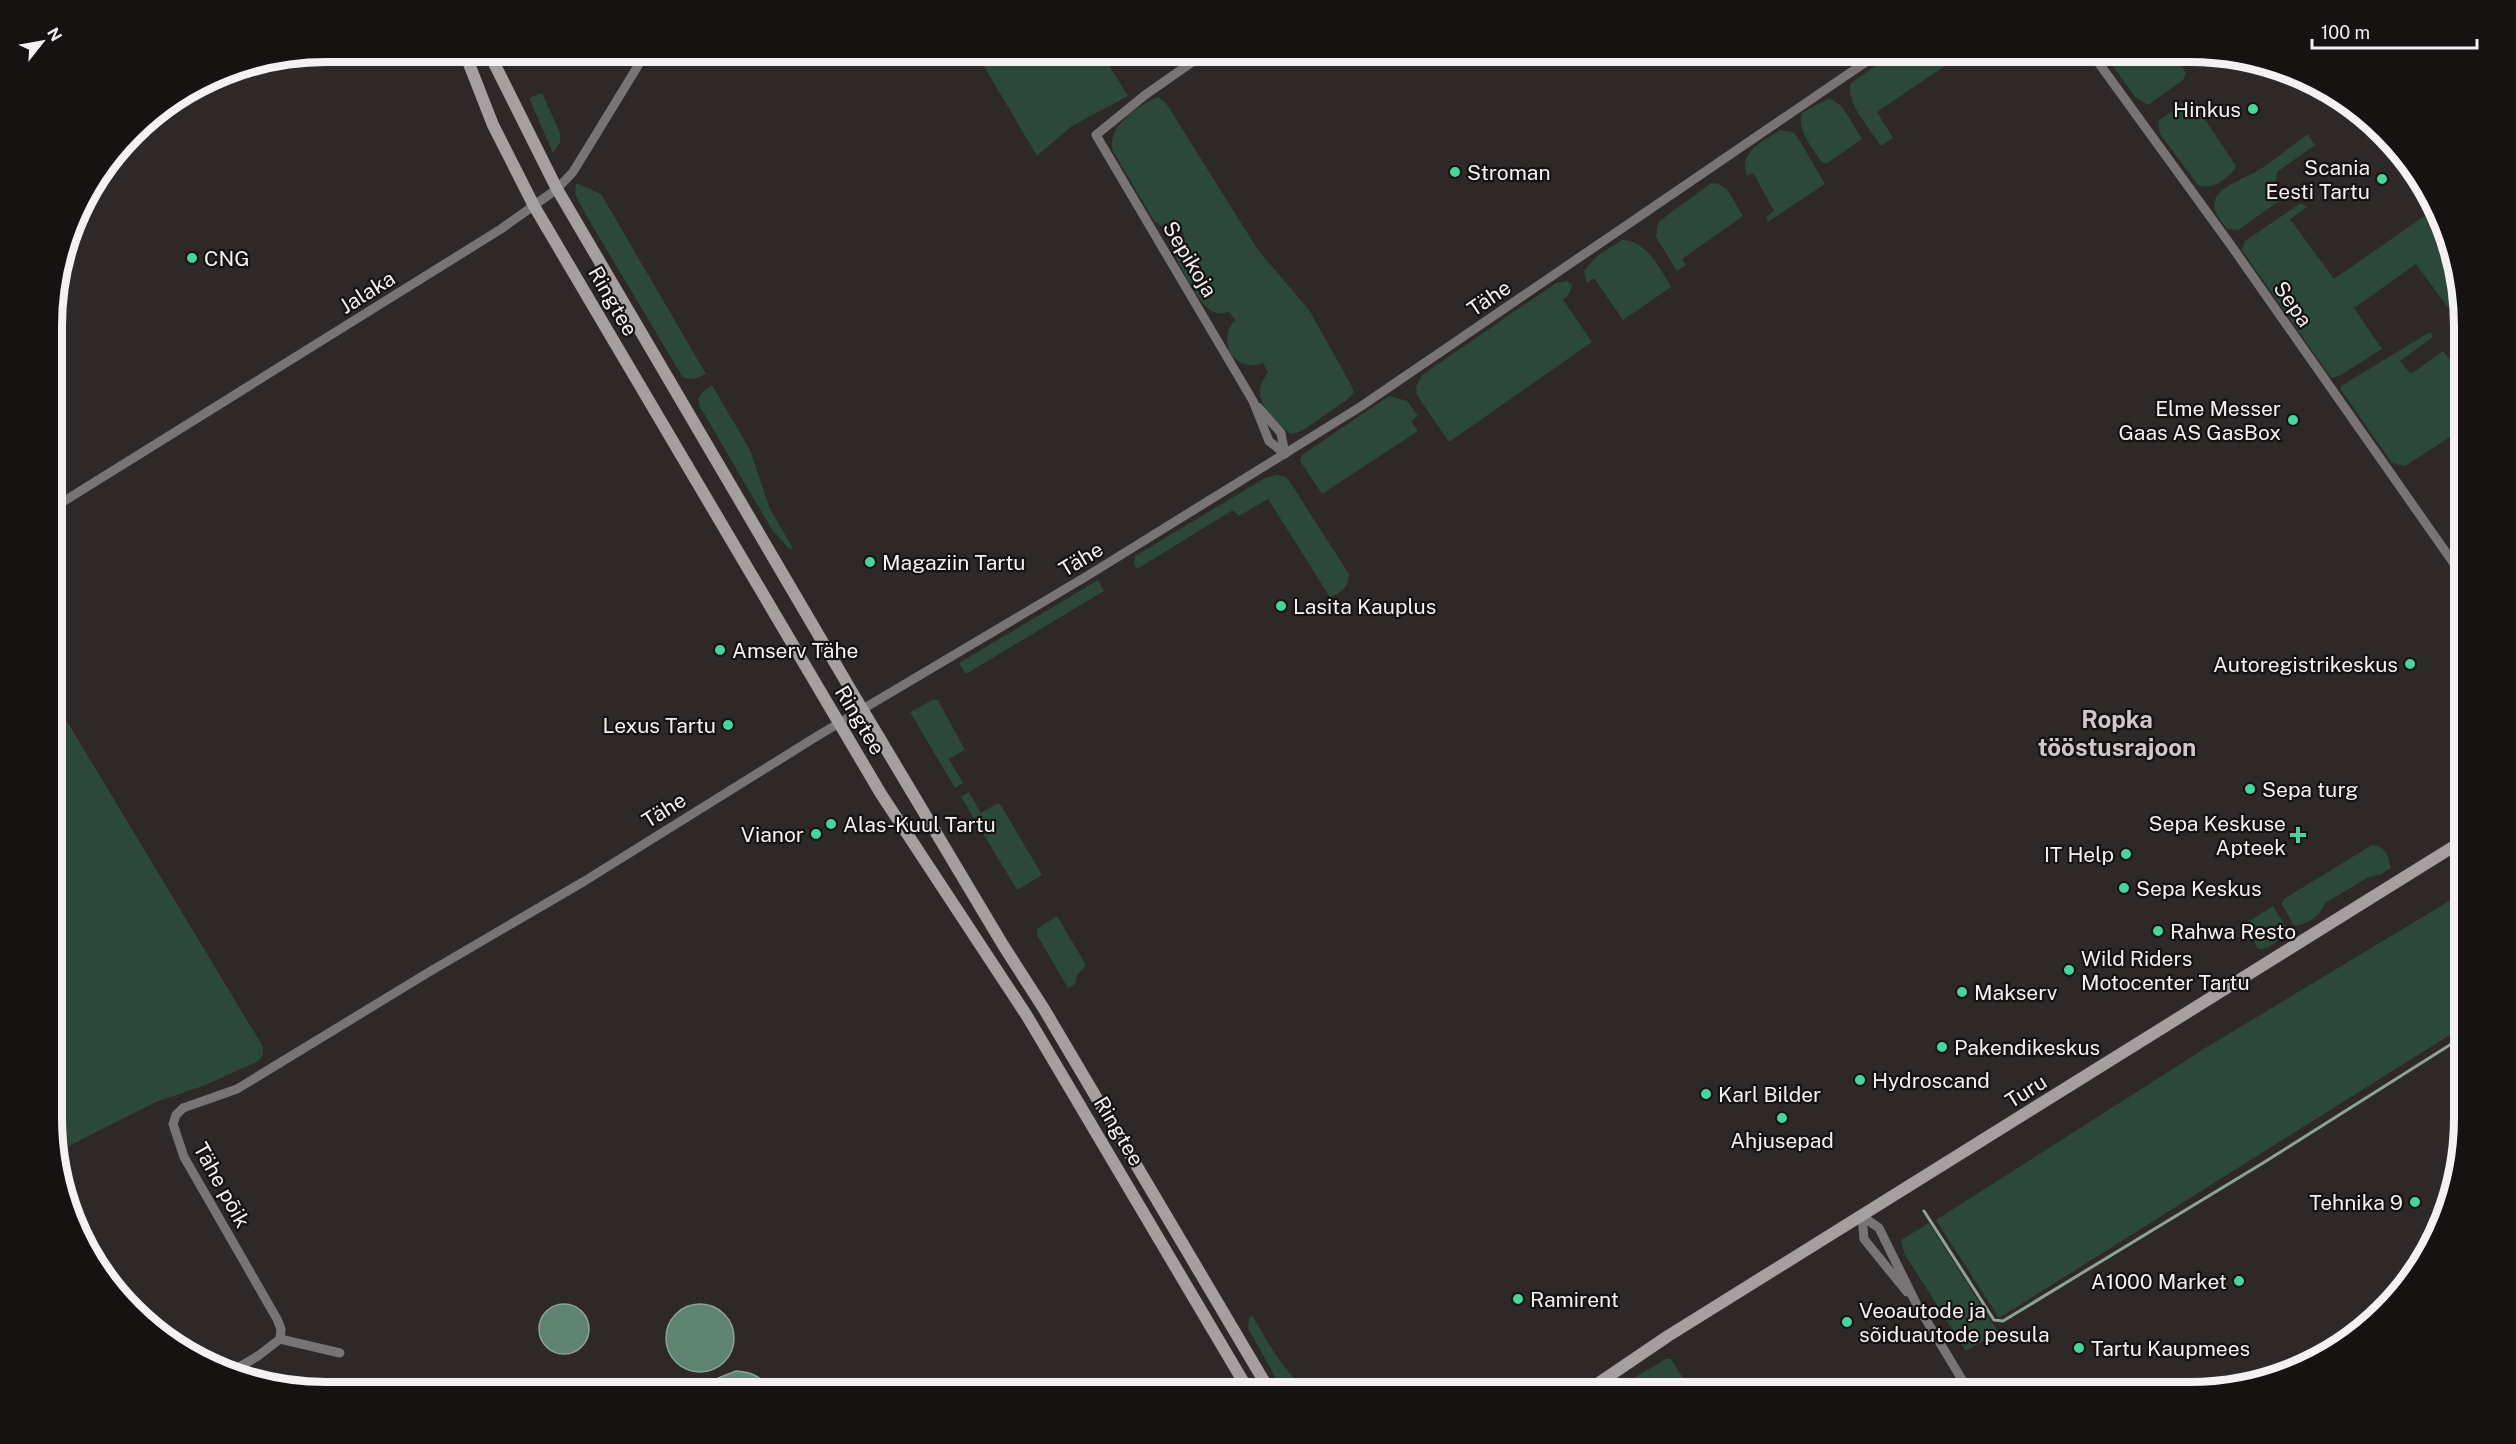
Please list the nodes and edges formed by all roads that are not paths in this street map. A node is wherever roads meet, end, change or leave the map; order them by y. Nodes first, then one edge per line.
1 (468, 62) edge
2 (494, 62) edge
3 (640, 62) edge
4 (1192, 62) edge
5 (1866, 62) edge
6 (2098, 62) edge
7 (557, 189) junction
8 (534, 206) junction
9 (1252, 401) junction
10 (1285, 454) junction
11 (62, 502) edge
12 (2454, 564) edge
13 (862, 709) junction
14 (838, 723) junction
15 (2454, 846) edge
16 (276, 1064) joint
17 (1862, 1216) junction
18 (1916, 1303) junction
19 (280, 1339) junction
20 (340, 1353) dead end
21 (239, 1367) edge
22 (1608, 1375) junction
23 (1244, 1382) edge
24 (1264, 1382) edge
25 (1594, 1382) edge
26 (1599, 1382) edge
27 (1964, 1382) edge

1 - 8 main road, Ringtee
2 - 7 main road, Ringtee
3 - 7 street, Jalaka
4 - 9 street, Sepikoja
5 - 10 street, Tähe
6 - 12 street, Sepa
7 - 8 street, Jalaka
7 - 13 main road, Ringtee
8 - 11 street, Jalaka
8 - 14 main road, Ringtee
9 - 10 street, Sepikoja
9 - 10 street, Sepikoja
10 - 13 street, Tähe
13 - 14 street, Tähe
13 - 24 main road, Ringtee
14 - 16 street, Tähe
14 - 23 main road, Ringtee
15 - 17 main road, Turu
16 - 19 street, Tähe põik
17 - 18 street
17 - 18 street
17 - 22 main road, Turu
18 - 27 street
19 - 20 street
19 - 21 street
22 - 25 main road, Turu
22 - 26 main road, Turu

